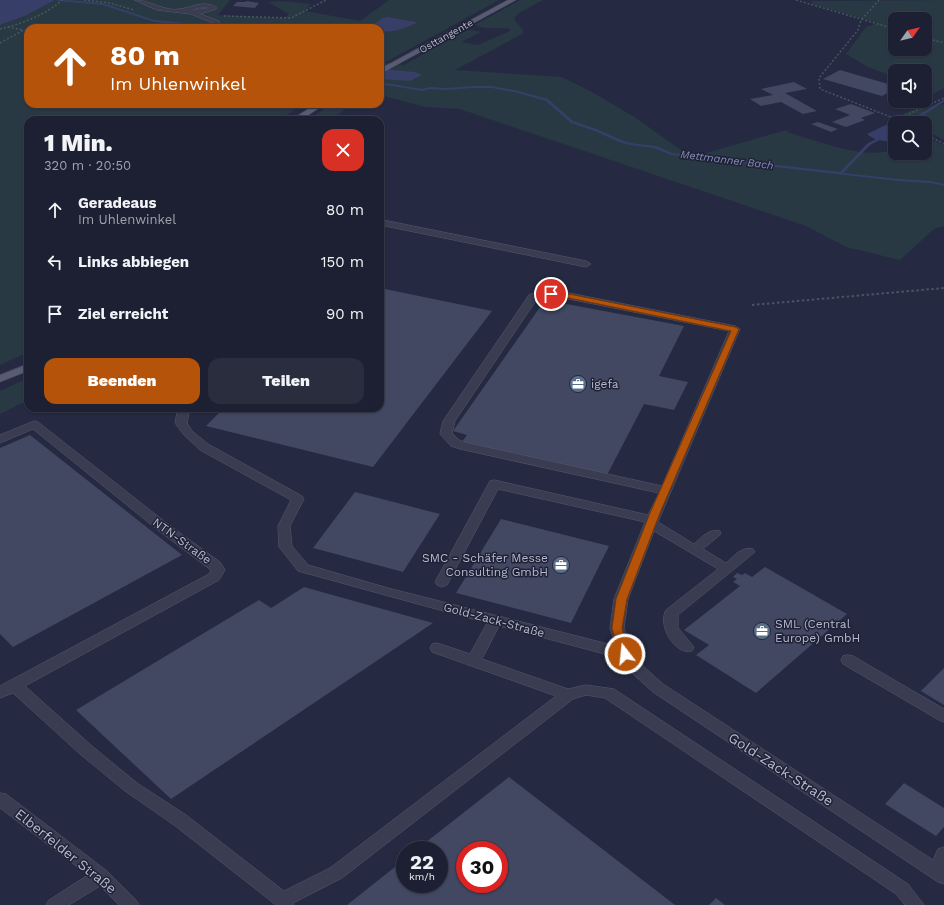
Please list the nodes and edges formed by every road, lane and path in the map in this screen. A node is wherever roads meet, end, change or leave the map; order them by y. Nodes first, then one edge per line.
1 (138, 0) edge
2 (326, 0) edge
3 (513, 0) edge
4 (796, 0) edge
5 (879, 0) edge
6 (62, 1) edge
7 (182, 11) junction
8 (203, 12) junction
9 (861, 20) junction
10 (216, 24) edge
11 (8, 27) junction
12 (888, 27) edge
13 (0, 29) edge
14 (24, 30) joint
15 (932, 40) edge
16 (0, 43) edge
17 (944, 43) edge
18 (384, 70) edge
19 (944, 98) edge
20 (314, 108) edge
21 (302, 116) edge
22 (890, 116) edge
23 (905, 116) edge
24 (932, 138) edge
25 (944, 144) edge
26 (384, 223) edge
27 (586, 264) dead end
28 (944, 288) edge
29 (752, 305) dead end
30 (24, 369) edge
31 (0, 379) edge
32 (183, 412) edge
33 (0, 439) edge
34 (666, 491) junction
35 (653, 519) junction
36 (715, 534) dead end
37 (695, 549) junction
38 (748, 552) dead end
39 (727, 569) junction
40 (442, 582) dead end
41 (495, 620) junction
42 (687, 647) dead end
43 (437, 648) dead end
44 (625, 654) junction
45 (848, 660) dead end
46 (474, 661) junction
47 (14, 685) junction
48 (0, 693) edge
49 (568, 695) junction
50 (944, 716) edge
51 (0, 799) edge
52 (944, 854) edge
53 (940, 874) edge
54 (101, 876) junction
55 (284, 903) edge
56 (55, 905) edge
57 (130, 905) edge
58 (915, 905) edge

1 - 7 street
2 - 8 path
3 - 18 main road, Osttangente
4 - 9 path
5 - 9 path
6 - 11 path
7 - 8 street
7 - 8 street
7 - 10 street
9 - 12 path
9 - 22 path
11 - 13 path
11 - 14 path
14 - 16 path
15 - 17 path
19 - 23 path
20 - 21 main road
24 - 25 path
26 - 27 street
28 - 29 path
30 - 31 main road
32 - 41 street, Gold-Zack-Straße
33 - 47 street, NTN-Straße
34 - 34 street, Gold-Zack-Straße
34 - 35 street, Gold-Zack-Straße
35 - 37 street
35 - 40 street
35 - 44 street, Gold-Zack-Straße
36 - 37 street
37 - 39 street
38 - 39 street
39 - 42 street
41 - 44 street, Gold-Zack-Straße
41 - 46 street
43 - 46 street
44 - 53 street, Gold-Zack-Straße
45 - 50 street
46 - 49 street
47 - 48 street, NTN-Straße
47 - 55 street
49 - 55 street
49 - 58 street
51 - 54 street, Elberfelder Straße
52 - 53 street
54 - 56 street
54 - 57 street, Elberfelder Straße

